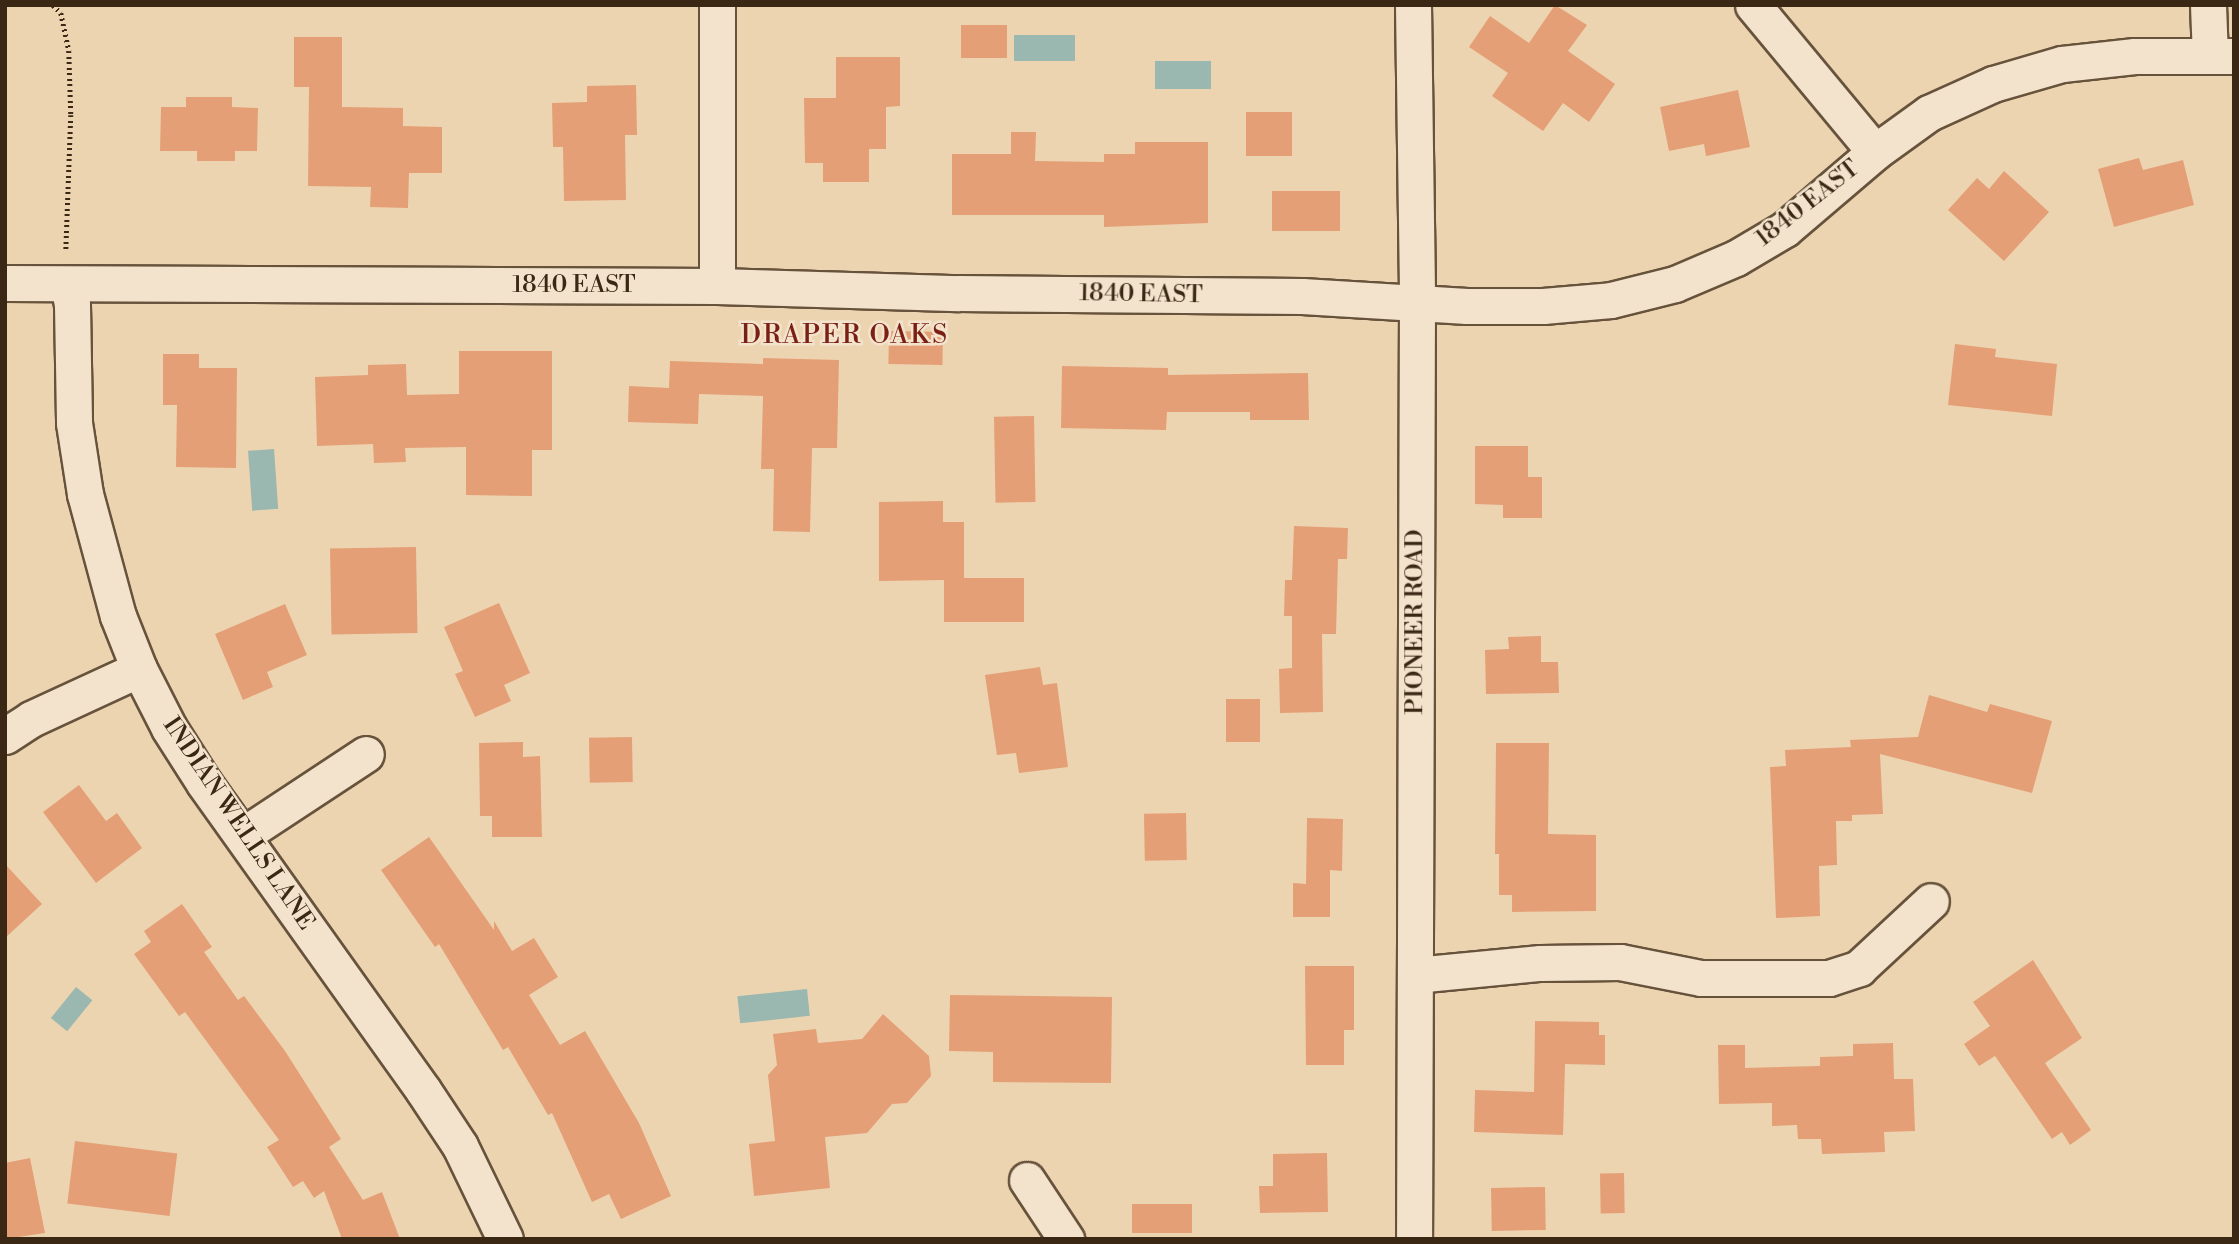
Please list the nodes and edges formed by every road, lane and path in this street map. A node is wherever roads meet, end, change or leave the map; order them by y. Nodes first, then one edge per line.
1 (53, 5) edge
2 (717, 5) edge
3 (1413, 5) edge
4 (1753, 5) edge
5 (2208, 5) edge
6 (2222, 56) edge
7 (1875, 152) junction
8 (5, 283) edge
9 (68, 284) junction
10 (717, 286) junction
11 (1417, 303) junction
12 (139, 669) junction
13 (5, 736) edge
14 (366, 754) dead end
15 (243, 835) junction
16 (1931, 901) dead end
17 (1415, 975) junction
18 (1027, 1180) dead end
19 (506, 1239) edge
20 (1066, 1239) edge
21 (1414, 1239) edge

1 - 9 path
2 - 10 street
3 - 11 street, PIONEER ROAD
4 - 7 street
5 - 6 street
6 - 7 street, 1840 EAST
7 - 11 street, 1840 EAST
8 - 9 street, 1840 EAST
9 - 10 street, 1840 EAST
9 - 12 street, INDIAN WELLS LANE
10 - 11 street, 1840 EAST
11 - 17 street, PIONEER ROAD
12 - 13 street
12 - 15 street, INDIAN WELLS LANE
14 - 15 street
15 - 19 street, INDIAN WELLS LANE
16 - 17 street
17 - 21 street, PIONEER ROAD
18 - 20 street

